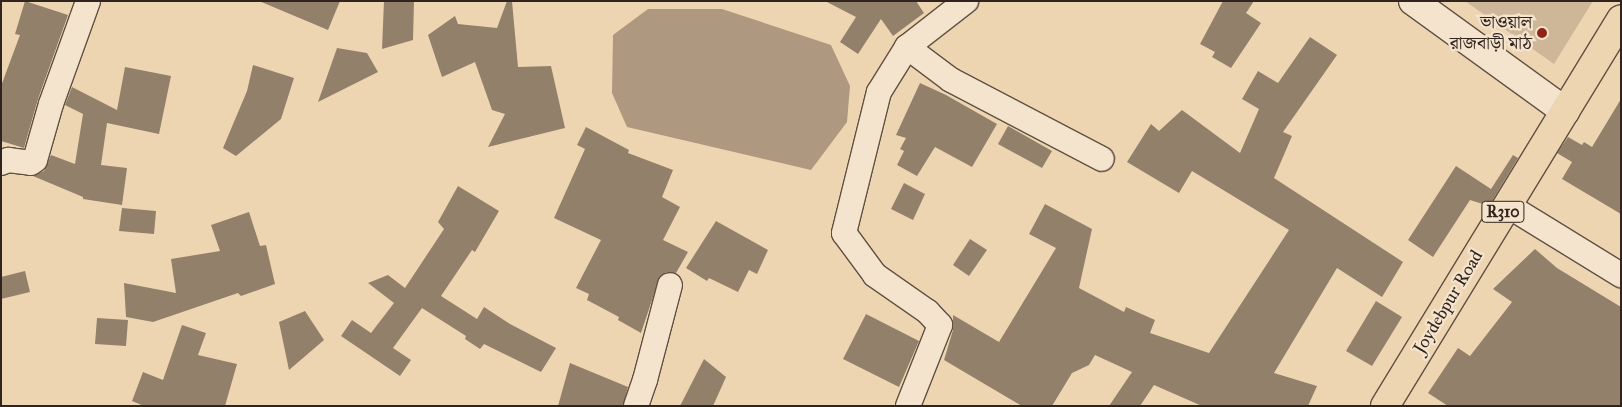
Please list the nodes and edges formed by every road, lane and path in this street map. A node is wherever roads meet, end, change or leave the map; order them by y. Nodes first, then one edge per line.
1 (88, 1) edge
2 (966, 1) edge
3 (1413, 1) edge
4 (1621, 19) edge
5 (907, 47) junction
6 (1565, 111) junction
7 (1102, 159) dead end
8 (1, 163) edge
9 (1508, 205) junction
10 (1621, 275) edge
11 (670, 285) dead end
12 (636, 406) edge
13 (908, 406) edge
14 (1385, 406) edge

1 - 8 street
2 - 5 street
3 - 6 main road
4 - 6 main road, Joydebpur Road / R310
5 - 7 street
5 - 13 street
6 - 9 main road, Joydebpur Road / R310
9 - 10 street
9 - 14 main road, Joydebpur Road / R310
11 - 12 street

